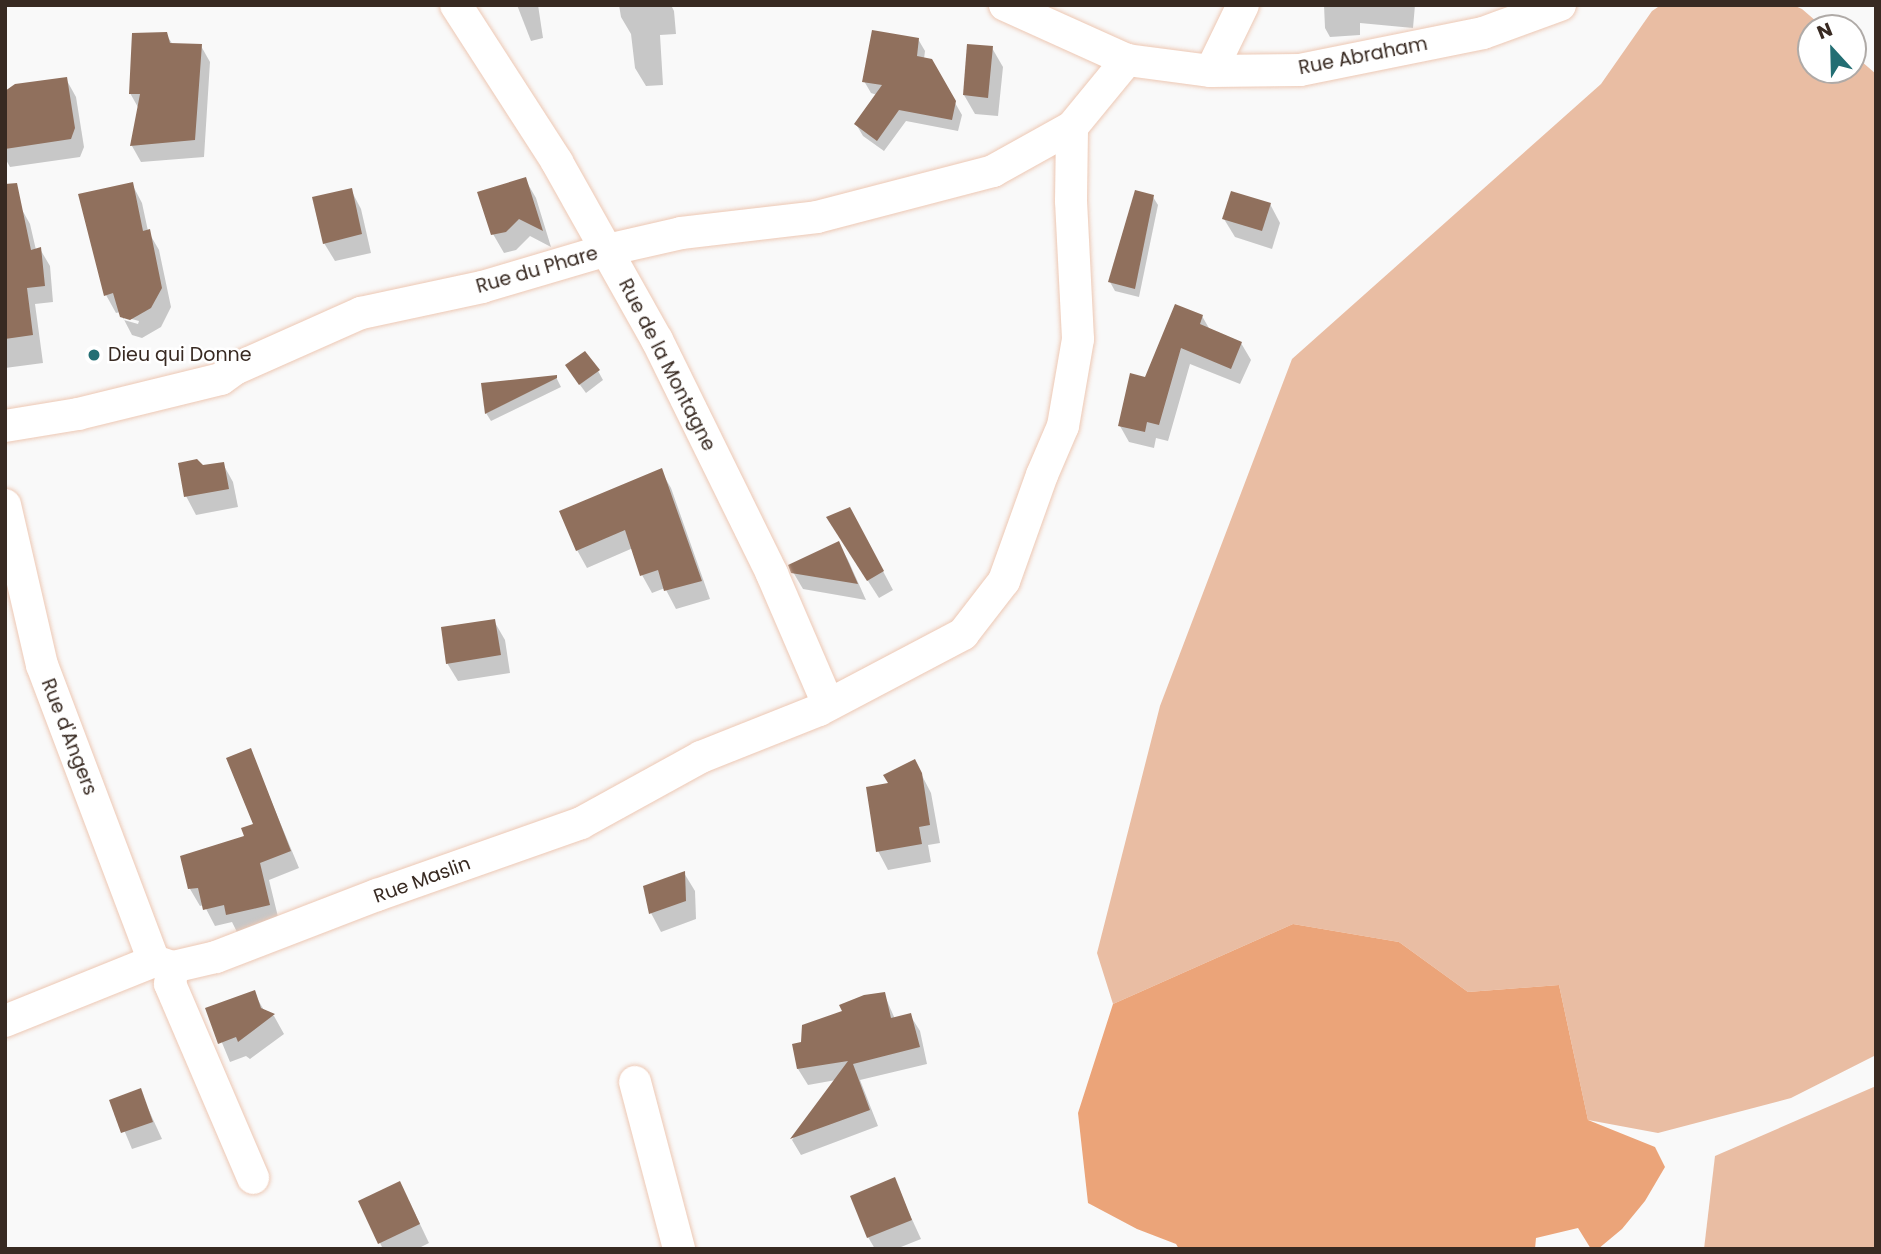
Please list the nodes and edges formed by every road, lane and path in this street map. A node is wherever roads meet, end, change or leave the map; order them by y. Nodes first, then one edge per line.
1 (456, 5) edge
2 (1004, 5) edge
3 (1243, 5) edge
4 (1560, 5) edge
5 (1127, 60) junction
6 (1211, 71) junction
7 (1072, 127) junction
8 (607, 250) junction
9 (5, 426) edge
10 (5, 505) edge
11 (828, 704) junction
12 (164, 964) junction
13 (5, 1021) edge
14 (635, 1082) dead end
15 (253, 1178) dead end
16 (678, 1249) edge

1 - 8 street, Rue de la Montagne
2 - 5 street, Rue Abraham
3 - 6 street
4 - 6 street, Rue Abraham
5 - 6 street, Rue Abraham
5 - 7 street
7 - 8 street, Rue du Phare
7 - 11 street, Rue Maslin
8 - 9 street, Rue du Phare
8 - 11 street, Rue de la Montagne
10 - 12 street, Rue d'Angers
11 - 12 street, Rue Maslin
12 - 13 street, Rue Maslin
12 - 15 street, Rue d'Angers
14 - 16 street

